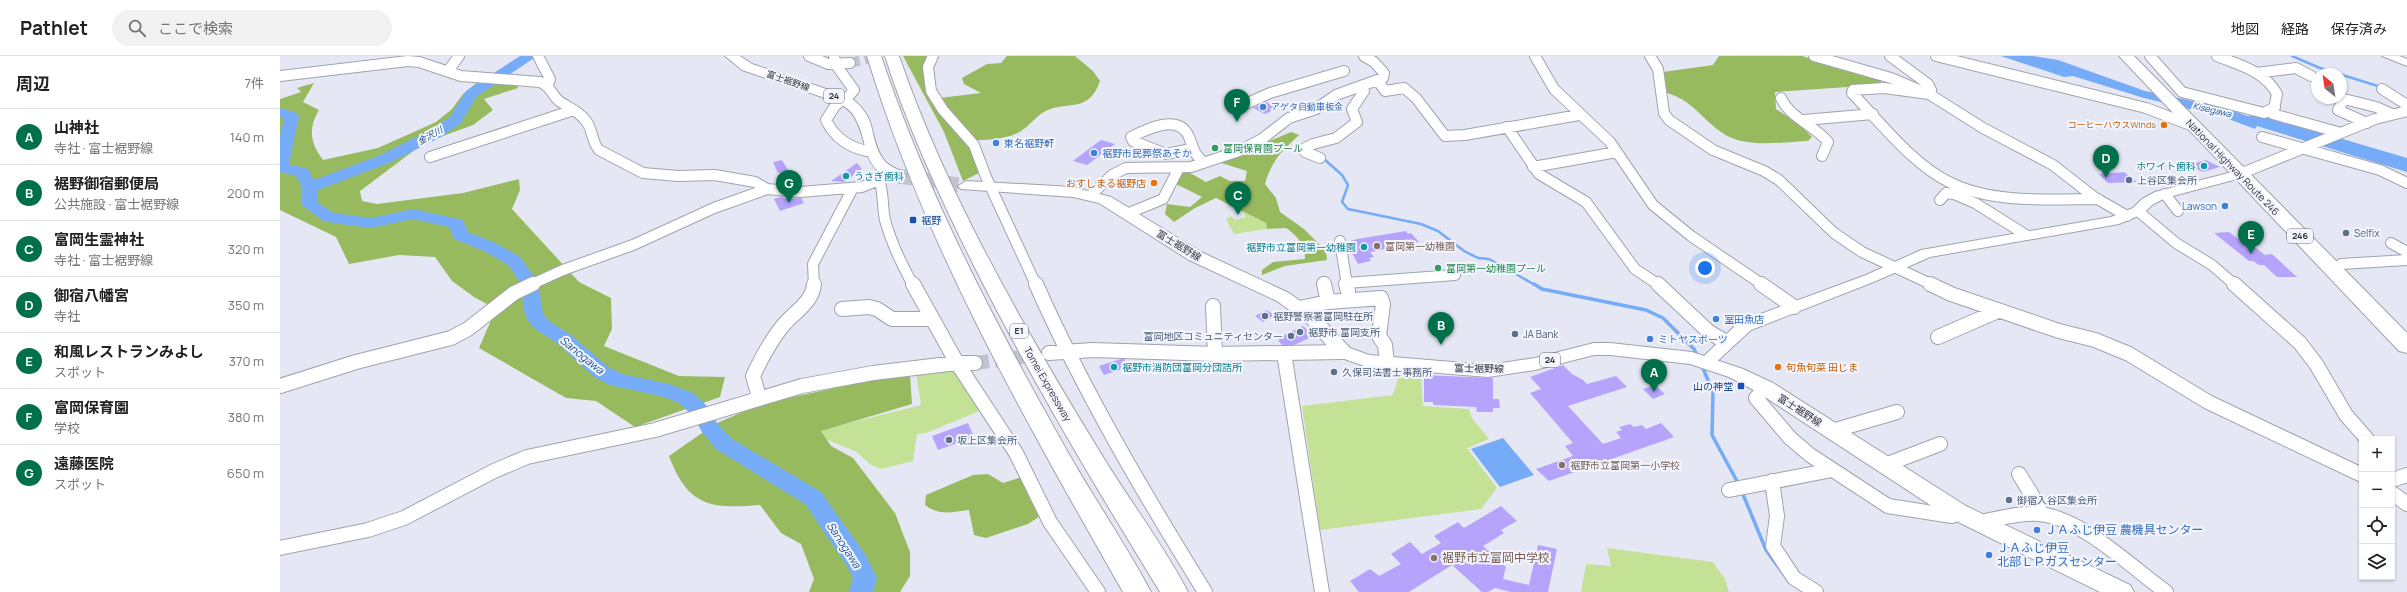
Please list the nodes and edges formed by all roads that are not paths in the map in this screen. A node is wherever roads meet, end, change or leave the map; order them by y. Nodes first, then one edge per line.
1 (459, 56) edge
2 (538, 56) edge
3 (731, 56) edge
4 (809, 56) edge
5 (834, 56) edge
6 (874, 56) edge
7 (892, 56) edge
8 (933, 56) edge
9 (1364, 56) edge
10 (1535, 56) edge
11 (1650, 56) edge
12 (1814, 56) edge
13 (1890, 56) edge
14 (1936, 56) edge
15 (2126, 56) edge
16 (2136, 56) edge
17 (2150, 56) edge
18 (2237, 56) edge
19 (2388, 56) edge
20 (2220, 57) edge
21 (424, 59) edge
22 (850, 63) tunnel mouth
23 (2407, 63) edge
24 (2287, 64) dead end
25 (836, 66) junction
26 (2296, 68) junction
27 (448, 71) junction
28 (1344, 71) dead end
29 (2256, 73) junction
30 (280, 76) edge
31 (1326, 76) junction
32 (2311, 76) dead end
33 (1378, 81) junction
34 (2156, 82) junction
35 (548, 85) junction
36 (1361, 88) junction
37 (2382, 89) dead end
38 (1346, 92) junction
39 (1929, 94) junction
40 (1781, 98) dead end
41 (844, 100) junction
42 (2407, 105) edge
43 (1239, 107) dead end
44 (2275, 107) junction
45 (574, 110) junction
46 (2407, 111) edge
47 (1873, 114) junction
48 (2392, 114) junction
49 (1580, 115) junction
50 (1804, 120) junction
51 (2367, 123) junction
52 (2201, 126) junction
53 (1507, 128) junction
54 (2341, 133) junction
55 (2262, 137) dead end
56 (1191, 148) junction
57 (2303, 148) junction
58 (872, 152) junction
59 (1617, 152) junction
60 (1822, 156) dead end
61 (430, 157) dead end
62 (1320, 158) dead end
63 (1204, 163) junction
64 (1533, 167) junction
65 (1179, 168) junction
66 (2245, 172) junction
67 (888, 176) junction
68 (2407, 183) edge
69 (966, 186) tunnel mouth
70 (992, 187) junction
71 (853, 188) junction
72 (767, 189) junction
73 (2165, 194) junction
74 (1091, 195) junction
75 (2098, 199) junction
76 (1940, 200) dead end
77 (2178, 211) dead end
78 (1129, 213) junction
79 (2132, 213) junction
80 (2026, 235) junction
81 (1340, 242) dead end
82 (2391, 243) dead end
83 (2407, 252) edge
84 (2407, 260) edge
85 (2341, 264) junction
86 (1892, 267) junction
87 (1455, 275) dead end
88 (1323, 282) dead end
89 (1346, 283) junction
90 (1350, 300) junction
91 (1328, 302) junction
92 (1212, 306) dead end
93 (1794, 307) junction
94 (1299, 308) junction
95 (842, 309) dead end
96 (1998, 311) junction
97 (932, 319) junction
98 (2407, 331) edge
99 (1938, 337) dead end
100 (1726, 342) junction
101 (2407, 346) edge
102 (1066, 352) junction
103 (1342, 352) junction
104 (1284, 353) junction
105 (1049, 354) tunnel mouth
106 (1215, 354) junction
107 (957, 362) junction
108 (1706, 362) junction
109 (975, 363) tunnel mouth
110 (1387, 363) junction
111 (280, 386) edge
112 (1766, 388) junction
113 (759, 397) junction
114 (1897, 412) dead end
115 (1832, 430) junction
116 (2364, 436) edge
117 (1940, 444) dead end
118 (1884, 465) junction
119 (1832, 470) junction
120 (2020, 474) dead end
121 (2359, 474) edge
122 (1772, 481) junction
123 (1729, 490) dead end
124 (2395, 496) edge
125 (2407, 504) edge
126 (1958, 512) junction
127 (2040, 514) junction
128 (1977, 522) junction
129 (280, 548) edge
130 (1098, 592) edge
131 (1137, 592) edge
132 (1174, 592) edge
133 (1205, 592) edge
134 (1322, 592) edge
135 (1816, 592) edge
136 (2122, 592) edge
137 (2166, 592) edge

1 - 27 street
2 - 35 street
3 - 41 main road, 富士裾野線 / 24
4 - 25 street
5 - 25 street
6 - 131 highway, E1
7 - 132 highway, Tomei Expressway / E1
8 - 70 street
9 - 33 street
10 - 49 street
11 - 86 street
12 - 39 street
13 - 39 street
14 - 52 street
15 - 34 highway, National Highway Route 246 / 246
16 - 34 highway, National Highway Route 246 / 246
17 - 44 street
18 - 20 street
19 - 23 street
20 - 29 street
21 - 27 street
21 - 30 street
22 - 25 street
24 - 26 street
25 - 41 street
26 - 29 street
26 - 32 street
27 - 35 street
28 - 31 street
29 - 44 street
31 - 38 street
31 - 43 street
33 - 36 street
33 - 53 street
34 - 52 highway, National Highway Route 246 / 246
35 - 45 street
36 - 38 street
36 - 62 street
37 - 42 street
38 - 63 street
39 - 47 street
39 - 75 street
40 - 50 street
41 - 58 main road, 富士裾野線 / 24
41 - 58 street
44 - 54 street
45 - 61 street
45 - 72 street
46 - 48 street
47 - 50 street
47 - 75 street
48 - 51 street
48 - 51 street
49 - 53 street
49 - 59 street
50 - 60 street
51 - 54 street
52 - 66 highway, National Highway Route 246 / 246
53 - 64 street
54 - 57 street
55 - 57 street
56 - 56 street
56 - 63 street
57 - 66 street
57 - 68 street
58 - 67 main road, 富士裾野線 / 24
59 - 64 street
59 - 93 street
63 - 65 street
64 - 100 street
65 - 74 street
65 - 78 street
66 - 73 street
66 - 85 highway, National Highway Route 246 / 246
66 - 101 highway, National Highway Route 246 / 246
67 - 71 street
67 - 97 street
69 - 70 main road, 富士裾野線 / 24
70 - 74 main road, 富士裾野線 / 24
70 - 102 street
71 - 72 street
71 - 113 street
72 - 111 street
73 - 77 street
73 - 79 street
74 - 78 main road, 富士裾野線 / 24
75 - 79 street
76 - 80 street
78 - 94 main road, 富士裾野線 / 24
79 - 80 street
79 - 116 street
80 - 86 street
81 - 89 street
82 - 83 street
84 - 85 street
85 - 98 highway, National Highway Route 246 / 246
86 - 93 street
86 - 96 street
87 - 89 street
88 - 91 street
89 - 90 street
90 - 91 street
90 - 110 street
91 - 94 street
92 - 106 street
93 - 100 street
94 - 103 main road, 富士裾野線 / 24
95 - 97 street
96 - 99 street
96 - 121 street
97 - 107 street
100 - 108 street
102 - 105 street
102 - 106 street
102 - 133 street
103 - 104 street
103 - 110 main road, 富士裾野線 / 24
104 - 106 street
104 - 134 street
107 - 109 street
107 - 113 street
107 - 130 street
108 - 110 main road, 富士裾野線 / 24
108 - 112 main road, 富士裾野線 / 24
112 - 115 main road, 富士裾野線 / 24
112 - 119 street
113 - 129 street
114 - 115 street
115 - 118 main road, 富士裾野線 / 24
117 - 118 street
118 - 126 main road, 富士裾野線 / 24
119 - 122 street
119 - 126 street
120 - 127 street
122 - 123 street
122 - 135 street
124 - 125 street
126 - 128 main road, 富士裾野線 / 24
127 - 128 street
127 - 137 street
128 - 136 main road, 富士裾野線 / 24

